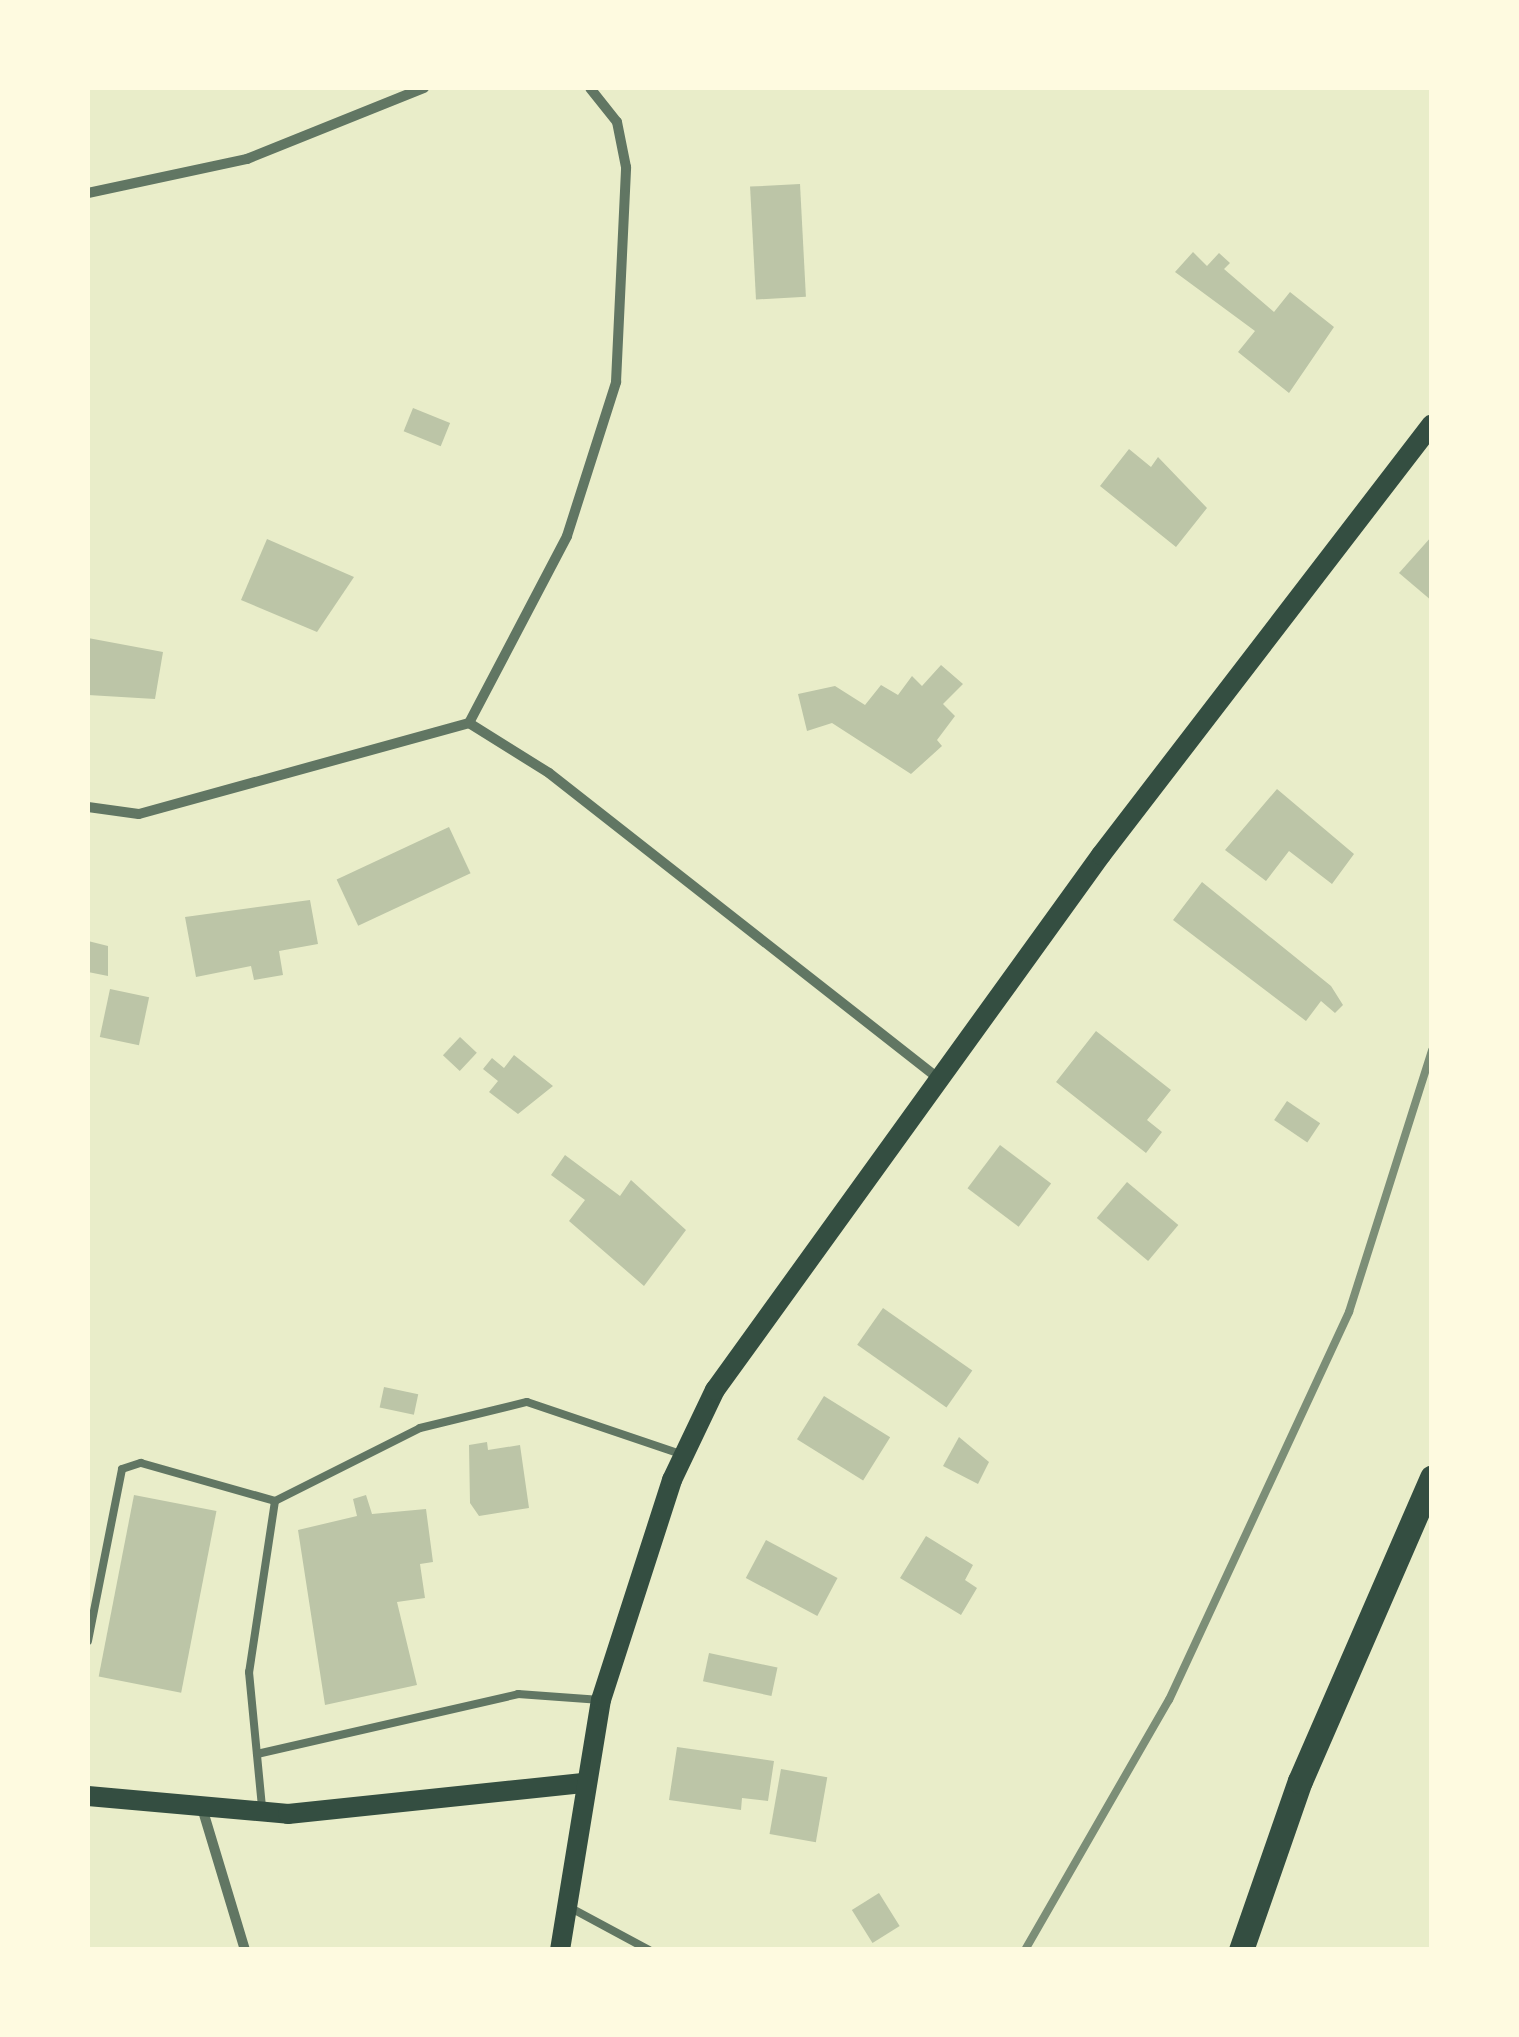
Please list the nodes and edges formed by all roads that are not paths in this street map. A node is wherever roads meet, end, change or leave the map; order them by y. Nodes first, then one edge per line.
1 (424, 88) edge
2 (590, 88) edge
3 (88, 193) edge
4 (1432, 424) edge
5 (469, 723) junction
6 (88, 807) edge
7 (938, 1078) junction
8 (684, 1456) junction
9 (1432, 1477) edge
10 (274, 1501) junction
11 (88, 1642) edge
12 (600, 1700) junction
13 (257, 1754) junction
14 (585, 1783) junction
15 (88, 1796) edge
16 (203, 1812) junction
17 (262, 1813) junction
18 (567, 1906) junction
19 (246, 1950) edge
20 (560, 1950) edge
21 (649, 1950) edge
22 (1241, 1950) edge

1 - 3 street
2 - 5 street
4 - 7 main road
5 - 6 street
5 - 7 street
7 - 8 main road
8 - 10 lane
8 - 12 main road
9 - 22 main road
10 - 11 lane
10 - 13 lane
12 - 13 lane
12 - 14 main road
13 - 17 lane
14 - 17 main road
14 - 18 main road
15 - 16 main road
16 - 17 main road
16 - 19 street
18 - 20 main road
18 - 21 lane

